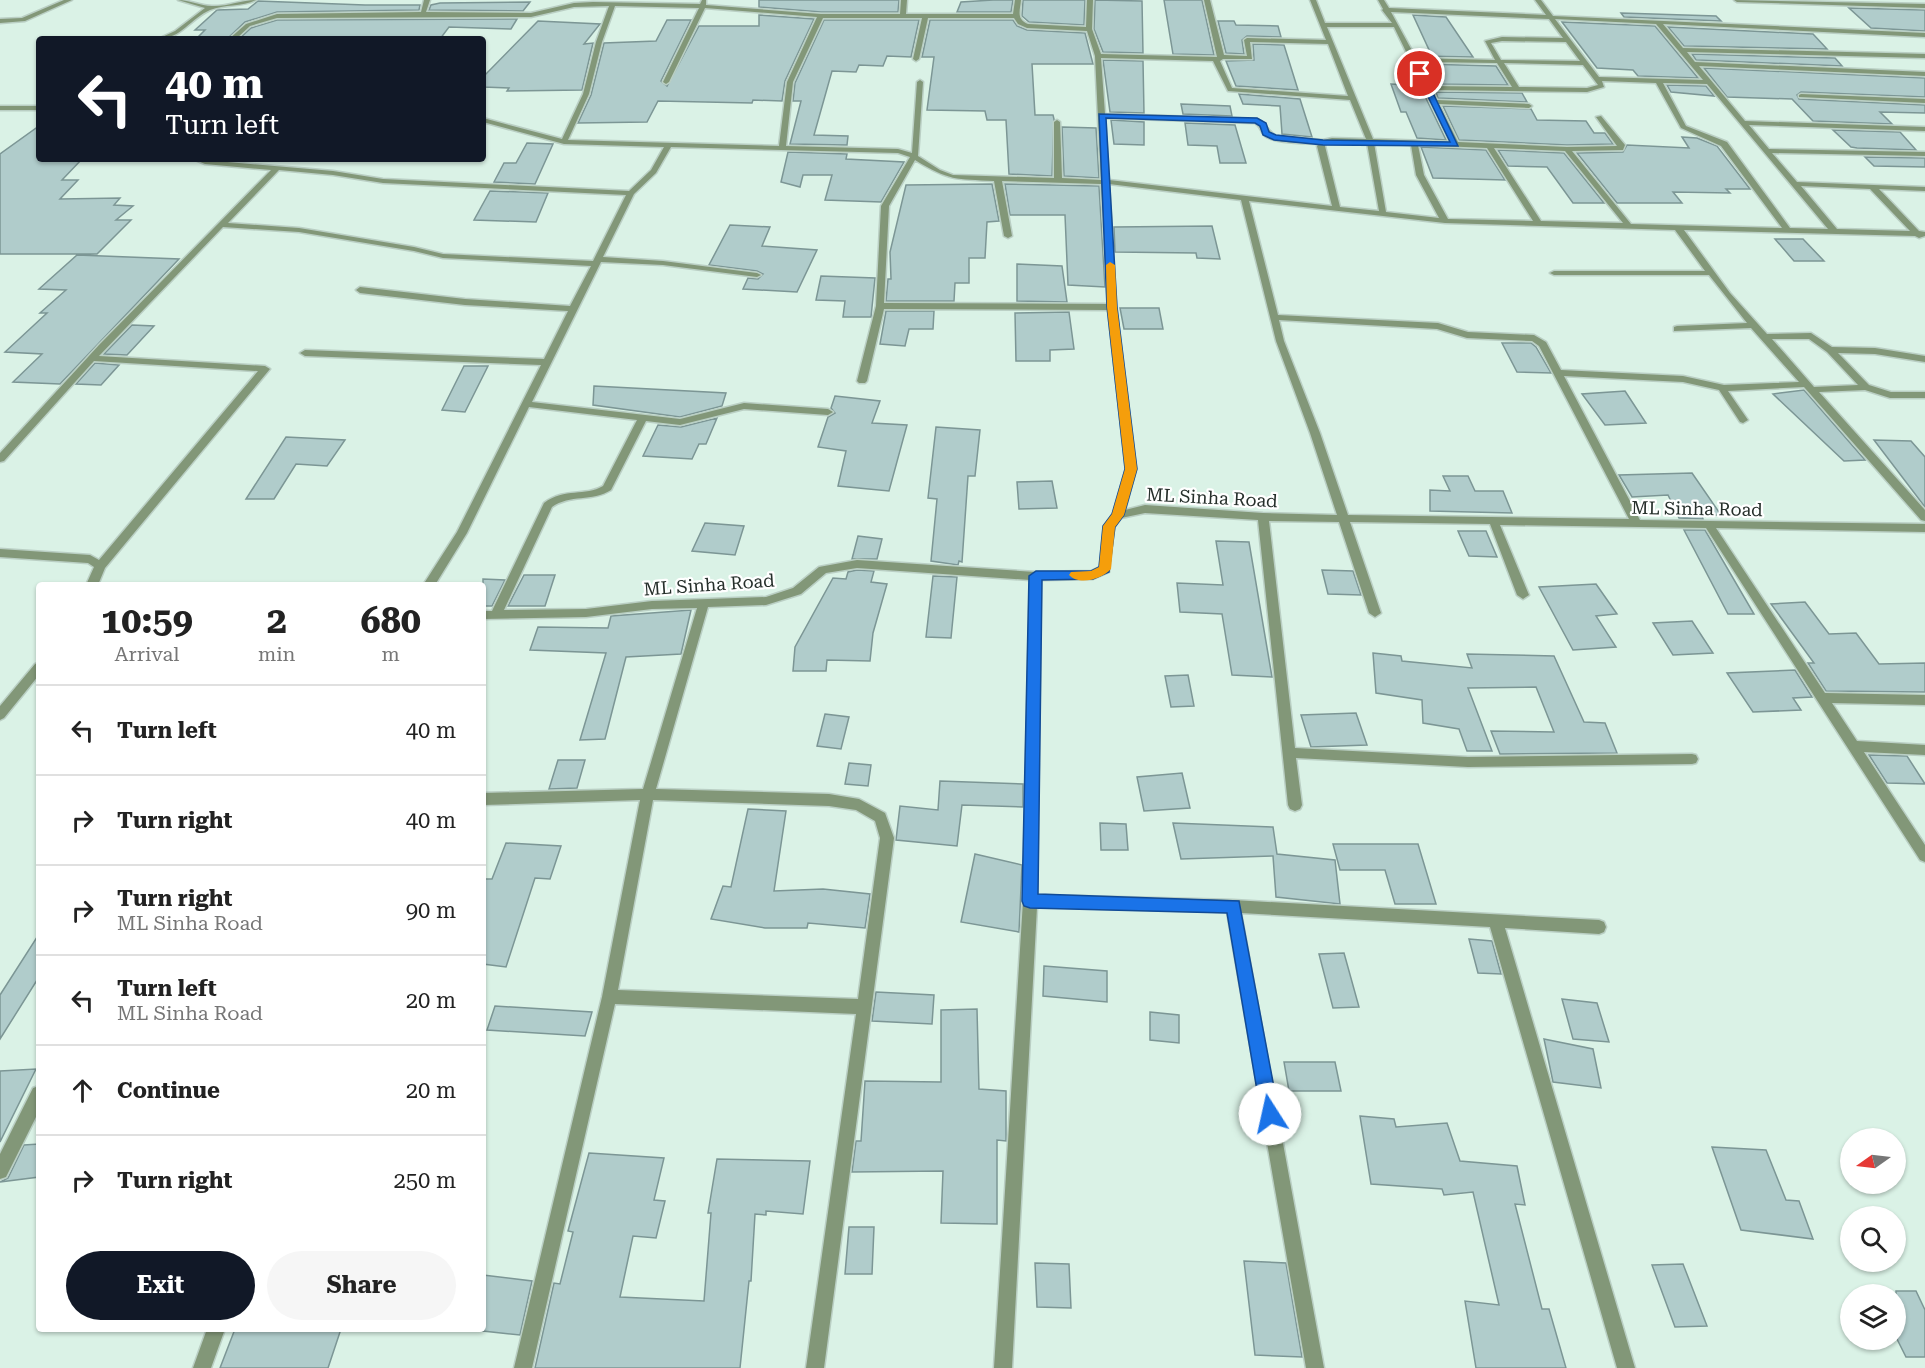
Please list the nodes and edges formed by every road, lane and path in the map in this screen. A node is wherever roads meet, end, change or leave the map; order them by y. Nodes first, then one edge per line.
1 (69, 0) edge
2 (181, 0) edge
3 (253, 0) edge
4 (427, 0) edge
5 (904, 0) edge
6 (1018, 0) edge
7 (1090, 0) edge
8 (1207, 0) edge
9 (1313, 0) edge
10 (1381, 0) edge
11 (1538, 0) edge
12 (1737, 0) edge
13 (1913, 0) edge
14 (704, 3) edge
15 (613, 4) junction
16 (1923, 6) edge
17 (212, 8) junction
18 (1385, 10) junction
19 (423, 14) junction
20 (903, 15) junction
21 (926, 15) junction
22 (1550, 15) junction
23 (821, 16) junction
24 (1016, 16) junction
25 (0, 21) edge
26 (1658, 22) junction
27 (1325, 25) junction
28 (1395, 25) junction
29 (1089, 28) junction
30 (1925, 35) edge
31 (168, 36) edge
32 (235, 36) edge
33 (1567, 40) junction
34 (1330, 42) junction
35 (1683, 50) junction
36 (1098, 56) junction
37 (1925, 56) edge
38 (1218, 58) junction
39 (916, 59) dead end
40 (1414, 60) junction
41 (1498, 63) junction
42 (1586, 63) junction
43 (1694, 64) junction
44 (1925, 74) edge
45 (1599, 79) junction
46 (1658, 80) junction
47 (666, 82) dead end
48 (920, 82) dead end
49 (1709, 82) junction
50 (1427, 88) junction
51 (1517, 90) junction
52 (1801, 96) dead end
53 (1352, 98) junction
54 (1925, 101) edge
55 (1433, 102) junction
56 (1529, 106) dead end
57 (0, 108) edge
58 (36, 108) edge
59 (1102, 116) junction
60 (1599, 117) dead end
61 (486, 121) edge
62 (1057, 122) dead end
63 (1745, 123) junction
64 (1925, 129) edge
65 (1370, 141) junction
66 (564, 142) junction
67 (1323, 142) junction
68 (1414, 143) junction
69 (1455, 144) junction
70 (668, 145) junction
71 (1490, 145) junction
72 (782, 148) junction
73 (1567, 149) junction
74 (1768, 151) junction
75 (915, 154) junction
76 (1925, 154) edge
77 (206, 162) edge
78 (277, 168) junction
79 (998, 180) junction
80 (1058, 181) junction
81 (1107, 182) junction
82 (1794, 184) junction
83 (1872, 188) junction
84 (1925, 189) edge
85 (631, 193) junction
86 (1244, 197) junction
87 (1336, 207) junction
88 (1383, 214) junction
89 (1445, 221) junction
90 (1539, 224) junction
91 (221, 225) junction
92 (1630, 227) junction
93 (1679, 229) junction
94 (1788, 231) junction
95 (1835, 232) junction
96 (1921, 233) edge
97 (1008, 236) dead end
98 (1925, 241) edge
99 (598, 261) junction
100 (1554, 273) dead end
101 (1709, 273) junction
102 (757, 275) dead end
103 (360, 290) dead end
104 (880, 306) junction
105 (1112, 307) junction
106 (574, 309) junction
107 (1274, 316) junction
108 (1753, 325) junction
109 (1677, 329) dead end
110 (1764, 337) junction
111 (1830, 350) junction
112 (304, 353) dead end
113 (93, 358) junction
114 (1925, 359) edge
115 (545, 362) junction
116 (1558, 373) junction
117 (862, 381) dead end
118 (1809, 387) junction
119 (1866, 387) junction
120 (1724, 388) junction
121 (1925, 395) edge
122 (526, 404) junction
123 (828, 412) dead end
124 (643, 417) junction
125 (1743, 420) dead end
126 (0, 459) edge
127 (1118, 515) junction
128 (1925, 517) edge
129 (1263, 518) junction
130 (1344, 519) junction
131 (1494, 522) junction
132 (1637, 524) junction
133 (1709, 525) junction
134 (1925, 528) edge
135 (0, 553) edge
136 (100, 566) junction
137 (1036, 576) junction
138 (93, 582) edge
139 (431, 582) edge
140 (1523, 594) dead end
141 (704, 603) junction
142 (1375, 613) dead end
143 (486, 615) edge
144 (496, 615) junction
145 (36, 671) edge
146 (1822, 698) junction
147 (1925, 700) edge
148 (0, 715) edge
149 (1854, 746) junction
150 (1925, 750) edge
151 (1290, 753) junction
152 (1692, 759) dead end
153 (648, 794) junction
154 (486, 799) edge
155 (1295, 805) dead end
156 (1925, 856) edge
157 (1030, 901) junction
158 (1233, 906) junction
159 (1496, 922) junction
160 (1599, 927) dead end
161 (609, 997) junction
162 (865, 1007) junction
163 (36, 1100) edge
164 (0, 1171) edge
165 (215, 1332) edge
166 (202, 1368) edge
167 (523, 1368) edge
168 (815, 1368) edge
169 (1003, 1368) edge
170 (1315, 1368) edge
171 (1626, 1368) edge

1 - 25 street
2 - 17 street
3 - 17 street
4 - 19 street
5 - 20 street
6 - 24 street
7 - 29 street
8 - 38 street
9 - 27 street
10 - 18 street
11 - 22 street
12 - 16 street
13 - 16 street
14 - 15 street
14 - 23 street
14 - 47 street
15 - 19 street
15 - 66 street
17 - 31 street
18 - 22 street
18 - 28 street
19 - 32 street
20 - 21 street
20 - 23 street
21 - 24 street
21 - 39 street
22 - 26 street
22 - 33 street
23 - 72 street
24 - 29 street
26 - 30 street
26 - 35 street
27 - 28 street
27 - 34 street
28 - 40 street
29 - 36 street
33 - 41 street
33 - 42 street
34 - 38 street
34 - 53 street
35 - 37 street
35 - 43 street
36 - 38 street
36 - 59 street
38 - 53 street
40 - 41 street
40 - 50 street
41 - 42 street
41 - 51 street
42 - 45 street
43 - 44 street
43 - 49 street
45 - 46 street
45 - 51 street
46 - 49 street
46 - 94 street
48 - 75 street
49 - 63 street
50 - 51 street
50 - 55 street
52 - 54 street
53 - 65 street
55 - 56 street
55 - 69 street
57 - 58 street
59 - 67 street
59 - 81 street
60 - 73 street
61 - 66 street
62 - 80 street
63 - 64 street
63 - 74 street
65 - 67 street
65 - 68 street
65 - 88 street
66 - 70 street
67 - 87 street
68 - 69 street
68 - 89 street
69 - 71 street
70 - 72 street
70 - 85 street
71 - 73 street
71 - 90 street
72 - 75 street
73 - 92 street
74 - 76 street
74 - 82 street
75 - 79 street
75 - 104 street
77 - 78 street
78 - 85 street
78 - 91 street
79 - 80 street
79 - 97 street
80 - 81 street
81 - 86 street
81 - 105 street
82 - 83 street
82 - 95 street
83 - 84 street
83 - 96 street
85 - 99 street
86 - 87 street
86 - 107 street
87 - 88 street
88 - 89 street
89 - 90 street
90 - 92 street
91 - 99 street
91 - 113 street
92 - 93 street
93 - 94 street
93 - 101 street
94 - 95 street
95 - 96 street
96 - 98 street
99 - 102 street
99 - 106 street
100 - 101 street
101 - 108 street
103 - 106 street
104 - 105 street
104 - 117 street
105 - 127 street
106 - 115 street
107 - 116 street
107 - 130 street
108 - 109 street
108 - 110 street
110 - 111 street
110 - 118 street
111 - 114 street
111 - 119 street
112 - 115 street
113 - 126 street
113 - 136 street
115 - 122 street
116 - 120 street
116 - 132 street
118 - 119 street
118 - 120 street
118 - 128 street
119 - 121 street
120 - 125 street
122 - 124 street
122 - 139 street
123 - 124 street
124 - 144 street
127 - 129 street, ML Sinha Road
127 - 137 street, ML Sinha Road
129 - 130 street, ML Sinha Road
129 - 151 street
130 - 131 street, ML Sinha Road
130 - 142 street
131 - 132 street, ML Sinha Road
131 - 140 street
132 - 133 street, ML Sinha Road
133 - 134 street, ML Sinha Road
133 - 146 street
135 - 136 street
136 - 138 street
137 - 141 street, ML Sinha Road
137 - 157 street
141 - 144 street, ML Sinha Road
141 - 153 street
143 - 144 street, ML Sinha Road
145 - 148 street
146 - 147 street
146 - 149 street
149 - 150 street
149 - 156 street
151 - 152 street
151 - 155 street
153 - 154 street
153 - 161 street
153 - 162 street
157 - 158 street
157 - 169 street
158 - 159 street
158 - 170 street
159 - 160 street
159 - 171 street
161 - 162 street
161 - 167 street
162 - 168 street
163 - 164 street
165 - 166 street

